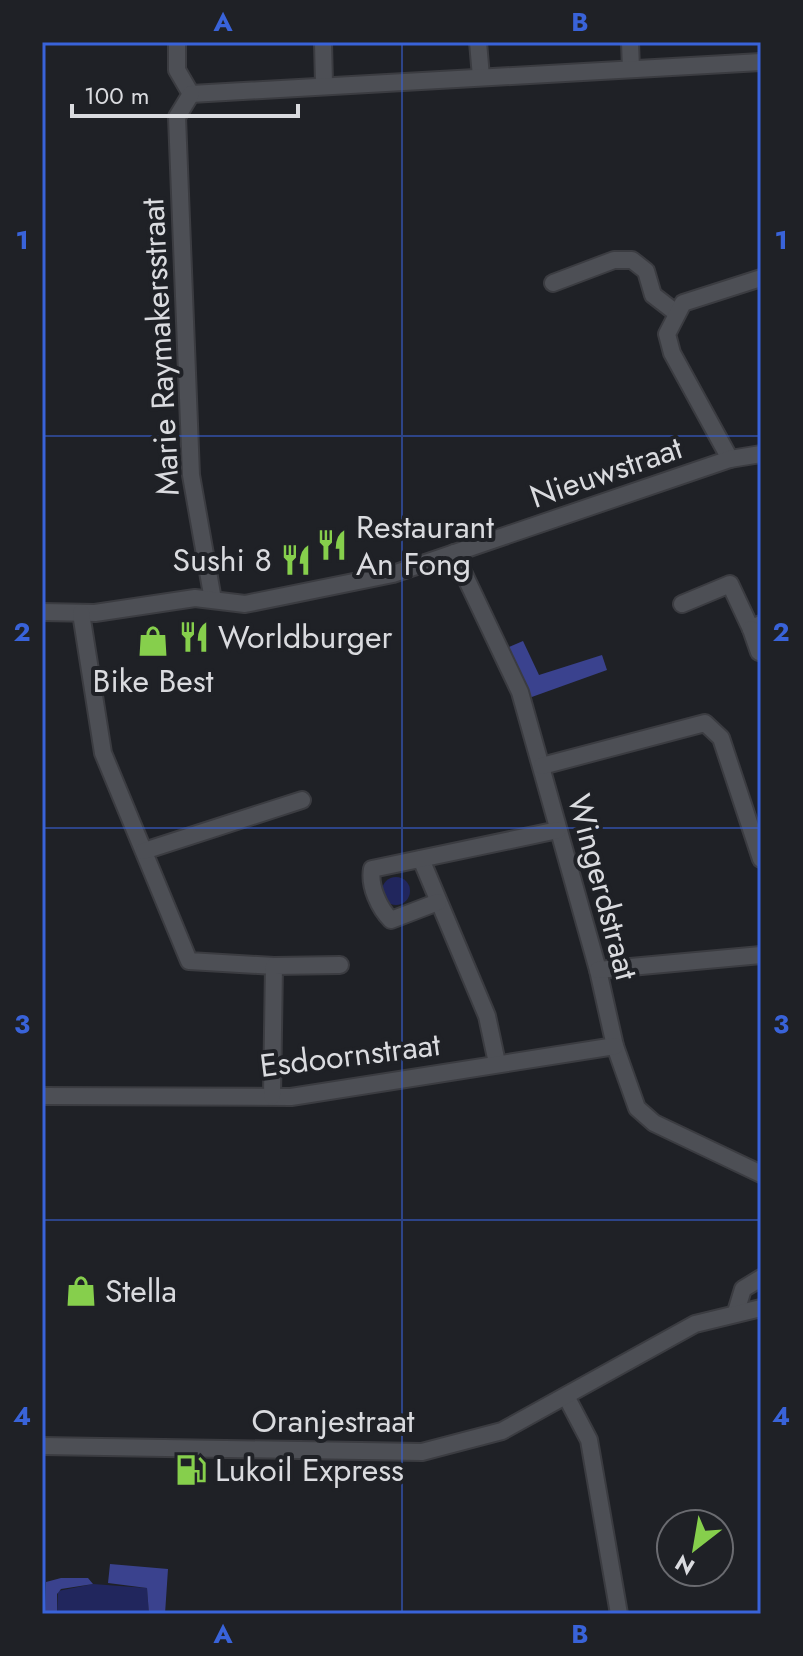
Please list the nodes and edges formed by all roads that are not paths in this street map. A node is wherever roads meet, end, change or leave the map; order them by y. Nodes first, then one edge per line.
1 (177, 42) edge
2 (323, 42) edge
3 (478, 42) edge
4 (630, 42) edge
5 (761, 62) edge
6 (631, 69) junction
7 (481, 77) junction
8 (324, 84) junction
9 (191, 94) junction
10 (761, 278) edge
11 (553, 283) dead end
12 (675, 312) junction
13 (761, 454) edge
14 (730, 459) junction
15 (454, 553) junction
16 (213, 600) junction
17 (682, 604) dead end
18 (44, 613) edge
19 (81, 613) junction
20 (756, 626) edge
21 (759, 652) edge
22 (542, 766) junction
23 (302, 800) dead end
24 (558, 830) junction
25 (144, 851) junction
26 (421, 859) junction
27 (761, 859) edge
28 (438, 902) junction
29 (761, 955) edge
30 (340, 965) dead end
31 (274, 966) junction
32 (598, 970) junction
33 (615, 1046) junction
34 (497, 1063) junction
35 (42, 1096) edge
36 (272, 1096) junction
37 (761, 1174) edge
38 (761, 1278) edge
39 (761, 1308) edge
40 (736, 1312) junction
41 (567, 1398) junction
42 (42, 1446) edge
43 (619, 1614) edge

1 - 9 street
2 - 8 street
3 - 7 street
4 - 6 street
5 - 6 street
6 - 7 street
7 - 8 street
8 - 9 street
9 - 16 street, Marie Raymakersstraat
10 - 12 street
11 - 12 street
12 - 14 street
13 - 14 street, Nieuwstraat
14 - 15 street, Nieuwstraat
15 - 16 street, Nieuwstraat
15 - 22 street, Wingerdstraat
16 - 19 street, Nieuwstraat
17 - 20 street
18 - 19 street, Nieuwstraat
19 - 25 street
20 - 21 street
22 - 24 street, Wingerdstraat
22 - 27 street
23 - 25 street
24 - 26 street
24 - 32 street, Wingerdstraat
25 - 31 street
26 - 28 street
26 - 28 street
28 - 34 street
29 - 32 street
30 - 31 street
31 - 36 street
32 - 33 street, Wingerdstraat
33 - 34 street, Esdoornstraat
33 - 37 street, Wingerdstraat
34 - 36 street, Esdoornstraat
35 - 36 street, Esdoornstraat
38 - 40 street
39 - 40 street, Oranjestraat
40 - 41 street, Oranjestraat
41 - 42 street, Oranjestraat
41 - 43 street

